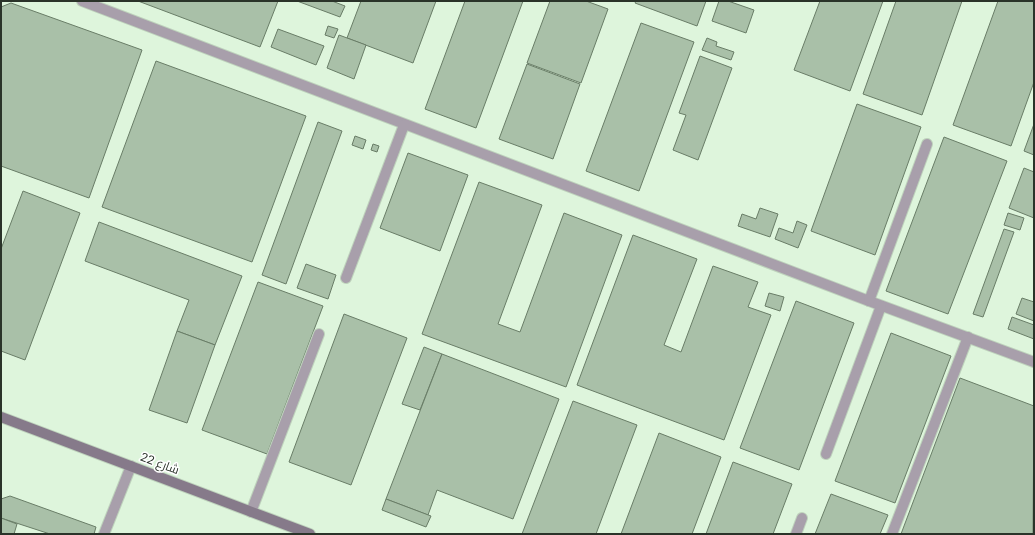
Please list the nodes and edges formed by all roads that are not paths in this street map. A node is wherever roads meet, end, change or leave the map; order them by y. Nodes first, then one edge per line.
1 (82, 1) edge
2 (404, 125) junction
3 (927, 144) dead end
4 (346, 278) dead end
5 (869, 301) junction
6 (881, 306) junction
7 (319, 334) dead end
8 (968, 337) junction
9 (1034, 362) edge
10 (1, 417) edge
11 (826, 454) dead end
12 (131, 466) junction
13 (251, 512) junction
14 (802, 518) dead end
15 (287, 530) edge
16 (104, 534) edge
17 (310, 534) edge
18 (796, 534) edge
19 (892, 534) edge

1 - 2 lane
2 - 4 lane
2 - 5 lane
3 - 5 lane
5 - 6 lane
6 - 8 lane
6 - 11 lane
7 - 13 lane
8 - 9 lane
8 - 19 lane
10 - 12 street, شارع 22
12 - 13 street, شارع 22
12 - 16 lane
13 - 15 street, شارع 22
14 - 18 lane
15 - 17 street, شارع 22

